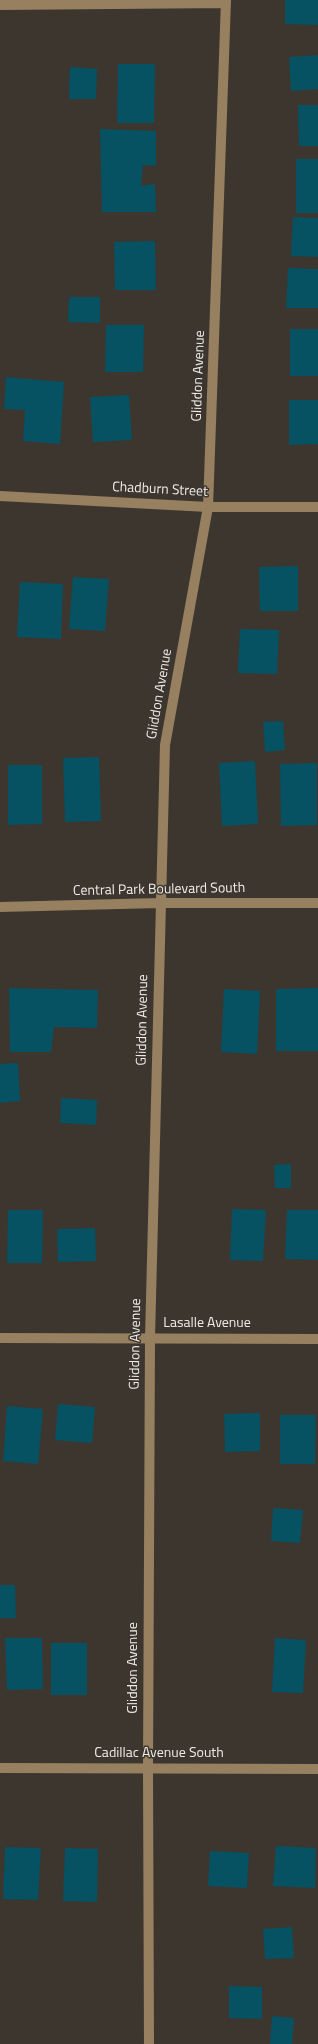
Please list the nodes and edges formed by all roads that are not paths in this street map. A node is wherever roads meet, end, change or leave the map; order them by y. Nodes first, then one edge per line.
1 (226, 1) edge
2 (0, 5) edge
3 (0, 496) edge
4 (208, 507) junction
5 (318, 507) edge
6 (159, 903) junction
7 (318, 903) edge
8 (0, 907) edge
9 (0, 1338) edge
10 (150, 1338) junction
11 (318, 1339) edge
12 (0, 1768) edge
13 (148, 1768) junction
14 (318, 1769) edge
15 (149, 2044) edge

1 - 2 street
1 - 4 street, Gliddon Avenue
3 - 4 street, Chadburn Street
4 - 5 street, Chadburn Street
4 - 6 street, Gliddon Avenue
6 - 7 street, Central Park Boulevard South
6 - 8 street, Central Park Boulevard South
6 - 10 street, Gliddon Avenue
9 - 10 street, Lasalle Avenue
10 - 11 street, Lasalle Avenue
10 - 13 street, Gliddon Avenue
12 - 13 street, Cadillac Avenue South
13 - 14 street, Cadillac Avenue South
13 - 15 street, Gliddon Avenue

